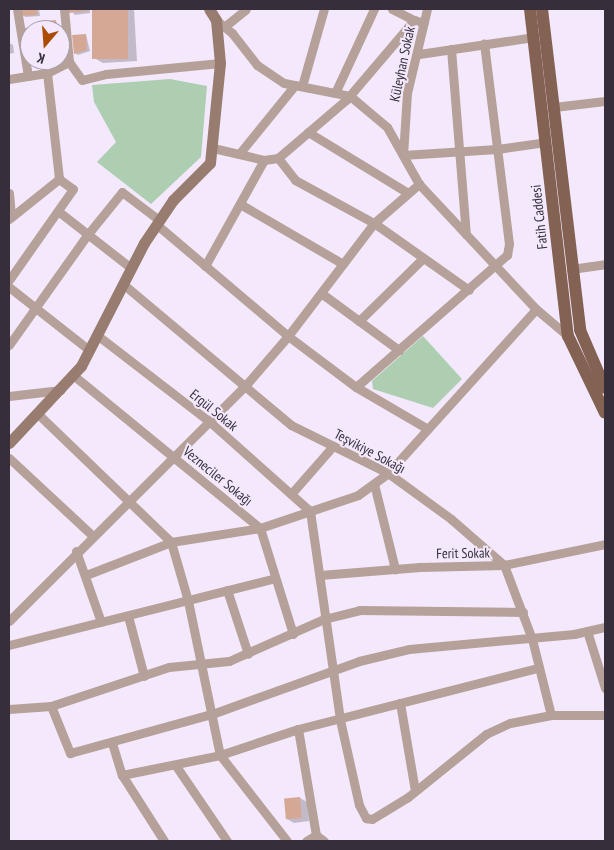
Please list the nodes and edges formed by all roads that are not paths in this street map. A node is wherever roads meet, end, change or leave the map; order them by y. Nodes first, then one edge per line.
1 (18, 9) edge
2 (209, 9) edge
3 (246, 9) edge
4 (324, 9) edge
5 (374, 9) edge
6 (392, 9) edge
7 (427, 9) edge
8 (530, 9) edge
9 (542, 9) edge
10 (414, 20) junction
11 (424, 22) junction
12 (220, 24) junction
13 (534, 37) junction
14 (484, 44) junction
15 (451, 49) junction
16 (418, 54) junction
17 (70, 63) edge
18 (220, 63) junction
19 (53, 70) edge
20 (47, 73) junction
21 (28, 76) junction
22 (9, 79) edge
23 (298, 85) junction
24 (335, 93) junction
25 (350, 96) junction
26 (605, 101) edge
27 (554, 107) junction
28 (308, 132) junction
29 (546, 142) junction
30 (212, 148) junction
31 (497, 149) junction
32 (459, 150) junction
33 (239, 154) junction
34 (403, 155) junction
35 (278, 158) junction
36 (264, 160) junction
37 (59, 179) junction
38 (419, 184) junction
39 (9, 193) edge
40 (408, 193) junction
41 (240, 204) junction
42 (58, 211) junction
43 (10, 218) edge
44 (158, 222) junction
45 (374, 223) junction
46 (88, 234) junction
47 (466, 234) junction
48 (423, 258) junction
49 (343, 264) junction
50 (605, 264) edge
51 (496, 265) junction
52 (205, 266) junction
53 (131, 268) junction
54 (572, 269) junction
55 (9, 280) edge
56 (123, 284) junction
57 (9, 287) edge
58 (469, 290) junction
59 (321, 293) junction
60 (37, 309) junction
61 (536, 309) junction
62 (359, 321) junction
63 (97, 335) junction
64 (288, 336) junction
65 (568, 336) junction
66 (9, 345) edge
67 (89, 350) junction
68 (399, 350) junction
69 (73, 376) junction
70 (245, 386) junction
71 (356, 387) junction
72 (605, 388) edge
73 (61, 390) junction
74 (9, 396) edge
75 (605, 413) edge
76 (38, 414) junction
77 (210, 422) junction
78 (428, 429) junction
79 (9, 442) edge
80 (333, 446) junction
81 (9, 458) edge
82 (174, 458) junction
83 (388, 474) junction
84 (374, 484) junction
85 (291, 494) junction
86 (128, 500) junction
87 (310, 511) junction
88 (260, 528) junction
89 (92, 535) junction
90 (171, 542) junction
91 (605, 544) edge
92 (76, 551) junction
93 (504, 565) junction
94 (395, 569) junction
95 (86, 575) junction
96 (320, 576) junction
97 (275, 578) junction
98 (227, 590) junction
99 (188, 600) junction
100 (523, 612) junction
101 (128, 616) junction
102 (324, 620) junction
103 (9, 621) edge
104 (101, 622) junction
105 (605, 627) edge
106 (587, 631) junction
107 (292, 634) junction
108 (532, 638) junction
109 (9, 645) edge
110 (248, 654) junction
111 (201, 662) junction
112 (538, 668) junction
113 (333, 672) junction
114 (144, 676) junction
115 (604, 678) edge
116 (605, 688) edge
117 (400, 704) junction
118 (51, 706) junction
119 (9, 709) edge
120 (212, 714) junction
121 (551, 715) junction
122 (605, 715) edge
123 (340, 720) junction
124 (298, 729) junction
125 (112, 743) junction
126 (220, 755) junction
127 (176, 766) junction
128 (122, 775) junction
129 (415, 791) junction
130 (320, 838) edge
131 (164, 841) edge
132 (227, 841) edge
133 (287, 841) edge
134 (306, 841) edge

1 - 21 street
2 - 12 street
3 - 12 street
4 - 23 street
5 - 24 street
6 - 10 street
7 - 11 street, Küleyhan Sokak
8 - 13 main road, Fatih Caddesi
9 - 27 main road
10 - 11 street
10 - 25 street
11 - 16 street, Küleyhan Sokak
12 - 18 street
12 - 23 street
13 - 14 street
13 - 29 main road, Fatih Caddesi
14 - 15 street
14 - 31 street
15 - 16 street
15 - 32 street
16 - 34 street, Küleyhan Sokak
17 - 18 street
18 - 30 street
19 - 20 street
20 - 21 street
20 - 37 street
21 - 22 street
23 - 24 street
23 - 33 street
24 - 25 street
25 - 28 street
25 - 34 street
26 - 27 street
27 - 54 main road
28 - 35 street
28 - 40 street
29 - 31 street
29 - 65 main road, Fatih Caddesi
30 - 33 street
30 - 44 street
31 - 32 street
31 - 51 street
32 - 34 street
32 - 47 street
33 - 36 street
34 - 38 street
35 - 36 street
35 - 45 street
36 - 41 street
37 - 42 street
37 - 43 street
38 - 40 street
38 - 47 street
39 - 43 street
40 - 45 street
41 - 49 street
41 - 52 street
42 - 46 street
42 - 55 street
44 - 46 street
44 - 52 street
44 - 53 street
45 - 48 street
45 - 49 street
46 - 53 street
46 - 60 street
47 - 51 street
48 - 58 street
48 - 62 street
49 - 59 street
50 - 54 street
51 - 58 street
51 - 61 street
52 - 64 street
53 - 56 street
54 - 72 main road
56 - 63 street
56 - 70 street, Teşvikiye Sokağı
57 - 60 street
58 - 68 street
59 - 62 street
59 - 64 street
60 - 66 street
60 - 67 street
61 - 65 street
61 - 78 street
62 - 68 street
63 - 67 street
63 - 77 street, Ergül Sokak
64 - 70 street
64 - 71 street
65 - 75 main road, Fatih Caddesi
67 - 69 street
68 - 71 street
69 - 73 street
69 - 82 street, Vezneciler Sokağı
70 - 77 street
70 - 80 street, Teşvikiye Sokağı
71 - 78 street
73 - 74 street
73 - 76 street
76 - 79 street
76 - 86 street
77 - 82 street
77 - 85 street, Ergül Sokak
78 - 83 street
80 - 83 street, Teşvikiye Sokağı
80 - 85 street
81 - 89 street
82 - 86 street
82 - 88 street, Vezneciler Sokağı
83 - 84 street
83 - 93 street, Teşvikiye Sokağı
84 - 87 street
84 - 94 street
85 - 87 street, Ergül Sokak
86 - 89 street
86 - 90 street
87 - 88 street
87 - 96 street
88 - 90 street
88 - 97 street
89 - 92 street
90 - 95 street
90 - 99 street
91 - 93 street, Ferit Sokak
92 - 95 street
92 - 103 street
93 - 94 street, Ferit Sokak
93 - 100 street, Teşvikiye Sokağı
94 - 96 street, Ferit Sokak
95 - 104 street
96 - 102 street
97 - 98 street
97 - 107 street
98 - 99 street
98 - 110 street
99 - 101 street
99 - 111 street
100 - 102 street
100 - 108 street, Teşvikiye Sokağı
101 - 104 street
101 - 114 street
102 - 107 street
102 - 113 street
104 - 109 street
105 - 106 street
106 - 108 street
106 - 115 street
107 - 110 street
108 - 112 street, Teşvikiye Sokağı
108 - 113 street
110 - 111 street
111 - 114 street
111 - 120 street
112 - 117 street
112 - 121 street, Teşvikiye Sokağı
113 - 120 street
113 - 123 street
114 - 118 street
115 - 116 street
117 - 123 street
117 - 129 street
118 - 119 street
118 - 125 street
120 - 125 street
120 - 126 street
121 - 122 street
121 - 129 street
123 - 124 street
123 - 129 street
124 - 126 street
124 - 130 street
125 - 128 street
126 - 127 street
126 - 133 street
127 - 128 street
127 - 132 street
128 - 131 street
130 - 134 street

